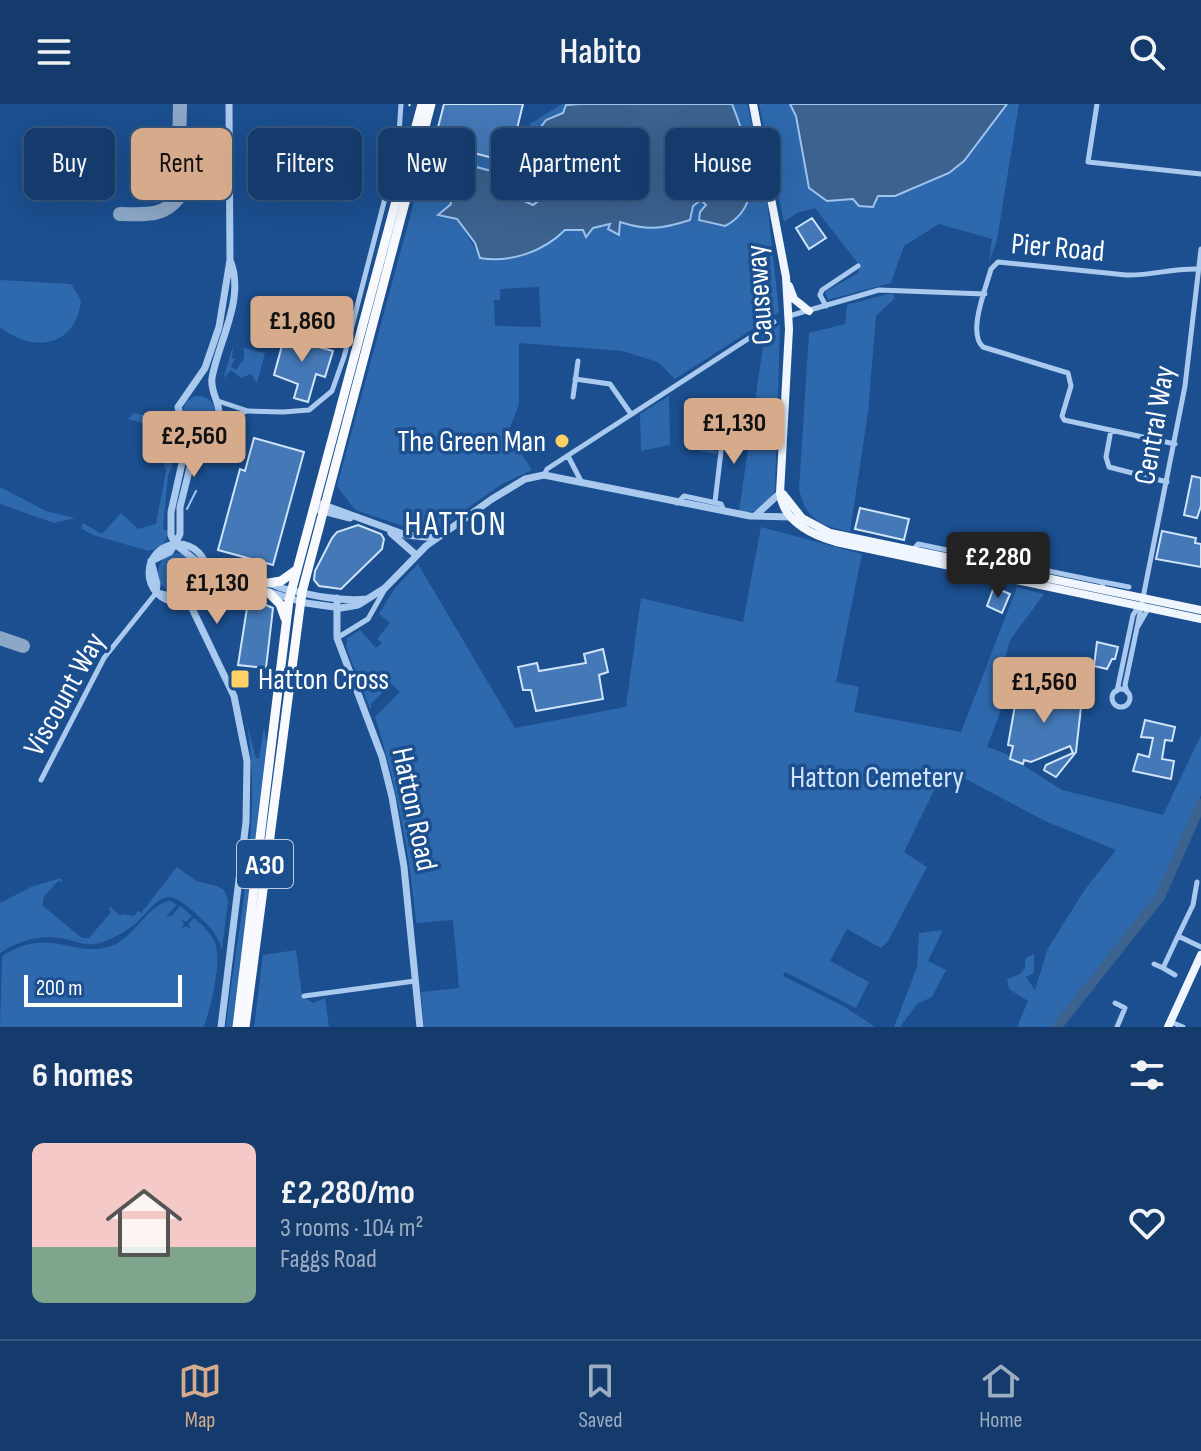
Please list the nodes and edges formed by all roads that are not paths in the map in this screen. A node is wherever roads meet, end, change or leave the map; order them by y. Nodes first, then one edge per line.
1 (229, 104) edge
2 (401, 104) edge
3 (422, 104) edge
4 (431, 104) edge
5 (753, 104) edge
6 (1097, 104) edge
7 (1201, 174) edge
8 (1201, 249) edge
9 (230, 260) junction
10 (858, 266) dead end
11 (1199, 269) junction
12 (786, 277) junction
13 (985, 294) junction
14 (826, 306) junction
15 (809, 311) junction
16 (789, 316) junction
17 (774, 322) dead end
18 (578, 361) dead end
19 (575, 379) junction
20 (187, 394) junction
21 (573, 397) dead end
22 (216, 399) junction
23 (248, 411) junction
24 (631, 414) junction
25 (184, 425) junction
26 (213, 426) junction
27 (724, 426) dead end
28 (1111, 430) junction
29 (1175, 444) junction
30 (568, 456) junction
31 (544, 475) junction
32 (330, 482) junction
33 (1167, 482) junction
34 (582, 483) junction
35 (780, 489) junction
36 (715, 502) junction
37 (677, 503) junction
38 (312, 505) junction
39 (787, 506) junction
40 (326, 508) junction
41 (342, 511) junction
42 (724, 511) junction
43 (756, 517) junction
44 (791, 517) junction
45 (406, 535) junction
46 (437, 538) junction
47 (175, 544) junction
48 (419, 553) junction
49 (912, 554) junction
50 (207, 571) junction
51 (295, 571) junction
52 (1129, 587) dead end
53 (268, 588) junction
54 (385, 588) junction
55 (1104, 588) junction
56 (156, 593) junction
57 (294, 595) junction
58 (188, 600) junction
59 (336, 603) junction
60 (1145, 603) junction
61 (1125, 605) junction
62 (1201, 610) edge
63 (1133, 615) junction
64 (1201, 619) edge
65 (285, 622) junction
66 (337, 638) junction
67 (1117, 691) junction
68 (1127, 692) junction
69 (41, 780) dead end
70 (1197, 882) dead end
71 (1178, 936) junction
72 (1201, 947) edge
73 (1201, 955) edge
74 (1154, 964) dead end
75 (1163, 968) junction
76 (1175, 975) dead end
77 (415, 981) junction
78 (304, 996) dead end
79 (1115, 1003) dead end
80 (1169, 1024) edge
81 (221, 1027) edge
82 (237, 1027) edge
83 (245, 1027) edge
84 (420, 1027) edge
85 (1117, 1027) edge
86 (1183, 1027) edge

1 - 9 street
2 - 23 street
3 - 38 highway, A30
4 - 32 highway, A30
5 - 12 main road, Causeway
6 - 7 street
8 - 11 street, Central Way
9 - 20 street
9 - 22 street
10 - 14 street
11 - 13 street, Pier Road
11 - 29 street, Central Way
12 - 15 main road
12 - 16 main road, Causeway
13 - 14 street
13 - 28 street, Pier Road
14 - 15 street
15 - 16 street
16 - 35 main road, Causeway
17 - 24 street
18 - 19 street
19 - 21 street
19 - 24 street
20 - 22 street
20 - 25 street
22 - 23 street
22 - 26 street
23 - 26 street
24 - 30 street
25 - 26 street
25 - 47 street
26 - 47 street
27 - 36 street
28 - 29 street
28 - 33 street
29 - 33 street, Central Way
30 - 31 street
30 - 34 street
31 - 34 street
31 - 46 street
32 - 40 highway, A30
32 - 41 street
33 - 60 street, Central Way
34 - 37 street
35 - 39 main road
35 - 43 street
36 - 37 street
36 - 42 street
37 - 42 street
38 - 40 street
38 - 51 highway, A30
39 - 43 street
39 - 44 main road
39 - 49 main road
40 - 41 street
40 - 48 street
40 - 57 highway, A30
41 - 45 street
42 - 43 street
43 - 44 street
44 - 49 main road
45 - 46 street
45 - 48 street
46 - 48 street
47 - 50 street
47 - 56 street
48 - 54 street
49 - 55 main road
49 - 61 main road
50 - 53 street
50 - 58 street
51 - 53 highway
51 - 57 highway, A30
52 - 55 street
53 - 57 street
53 - 65 highway
54 - 59 street
54 - 66 street
55 - 60 main road
56 - 58 street
56 - 69 street, Viscount Way
57 - 59 street
57 - 65 highway, A30
57 - 83 highway, A30
58 - 81 street
59 - 66 street, Hatton Road
60 - 61 main road
60 - 62 main road
60 - 63 street
60 - 64 main road
60 - 68 street, Central Way
61 - 63 street
63 - 67 street
65 - 82 highway, A30
66 - 77 street, Hatton Road
67 - 68 street
67 - 68 street
70 - 71 street
71 - 72 street
71 - 75 street
73 - 80 main road
74 - 75 street
75 - 76 street
77 - 78 street
77 - 84 street, Hatton Road
79 - 85 street
80 - 86 street

